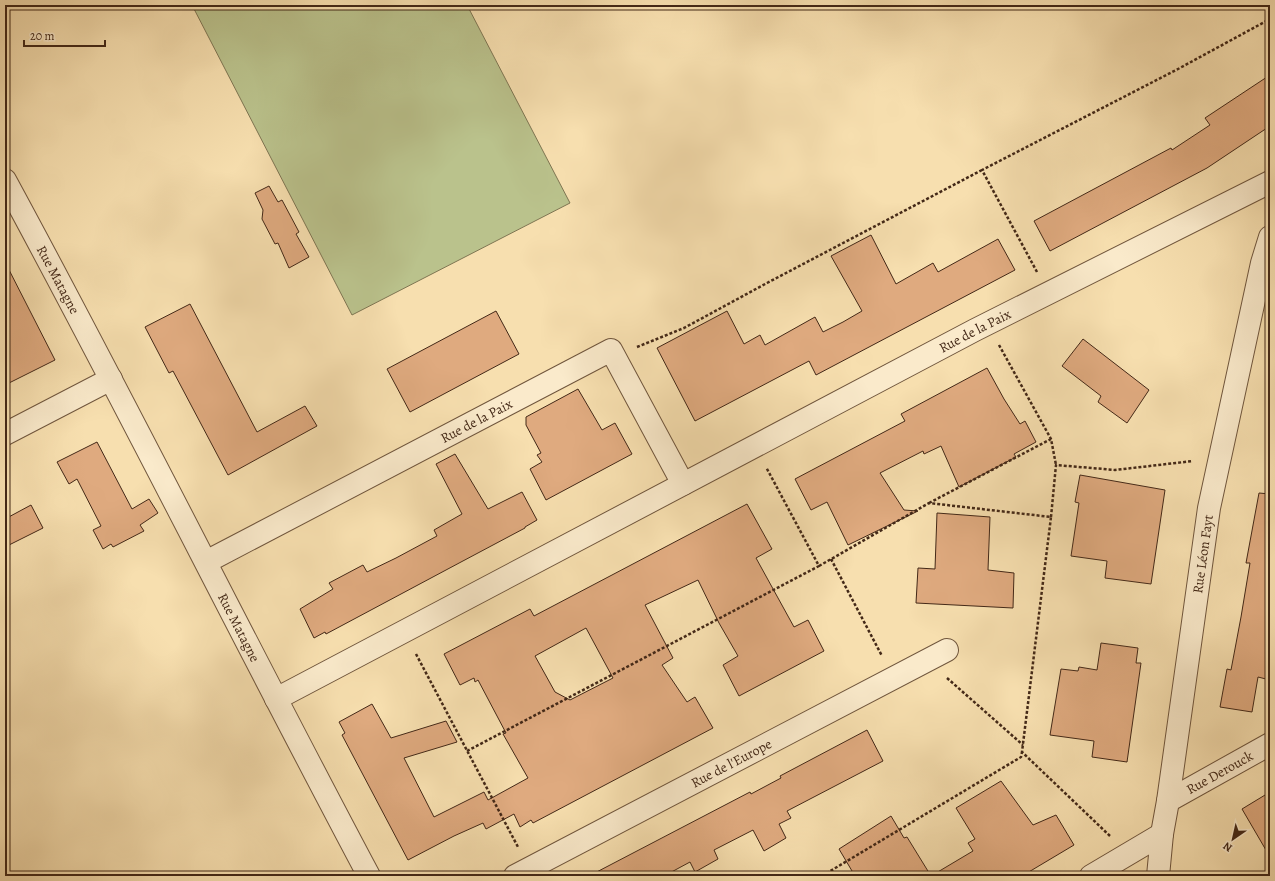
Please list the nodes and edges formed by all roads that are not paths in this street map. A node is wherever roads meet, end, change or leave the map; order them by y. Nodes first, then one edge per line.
1 (5, 180) edge
2 (1270, 182) edge
3 (1270, 237) edge
4 (111, 379) junction
5 (5, 434) edge
6 (683, 484) junction
7 (206, 562) junction
8 (947, 650) dead end
9 (276, 699) junction
10 (1270, 744) edge
11 (1168, 801) junction
12 (1162, 834) junction
13 (522, 872) edge
14 (369, 876) edge
15 (1091, 876) edge
16 (1158, 876) edge

1 - 4 street, Rue Matagne
2 - 6 street, Rue de la Paix
3 - 11 street, Rue Léon Fayt
4 - 5 street
4 - 7 street, Rue Matagne
6 - 7 street, Rue de la Paix
6 - 9 street, Rue de la Paix
7 - 9 street, Rue Matagne
8 - 13 street, Rue de l'Europe
9 - 14 street, Rue Matagne
10 - 11 street, Rue Derouck
11 - 12 street, Rue Léon Fayt
12 - 15 street
12 - 16 street, Rue Léon Fayt

